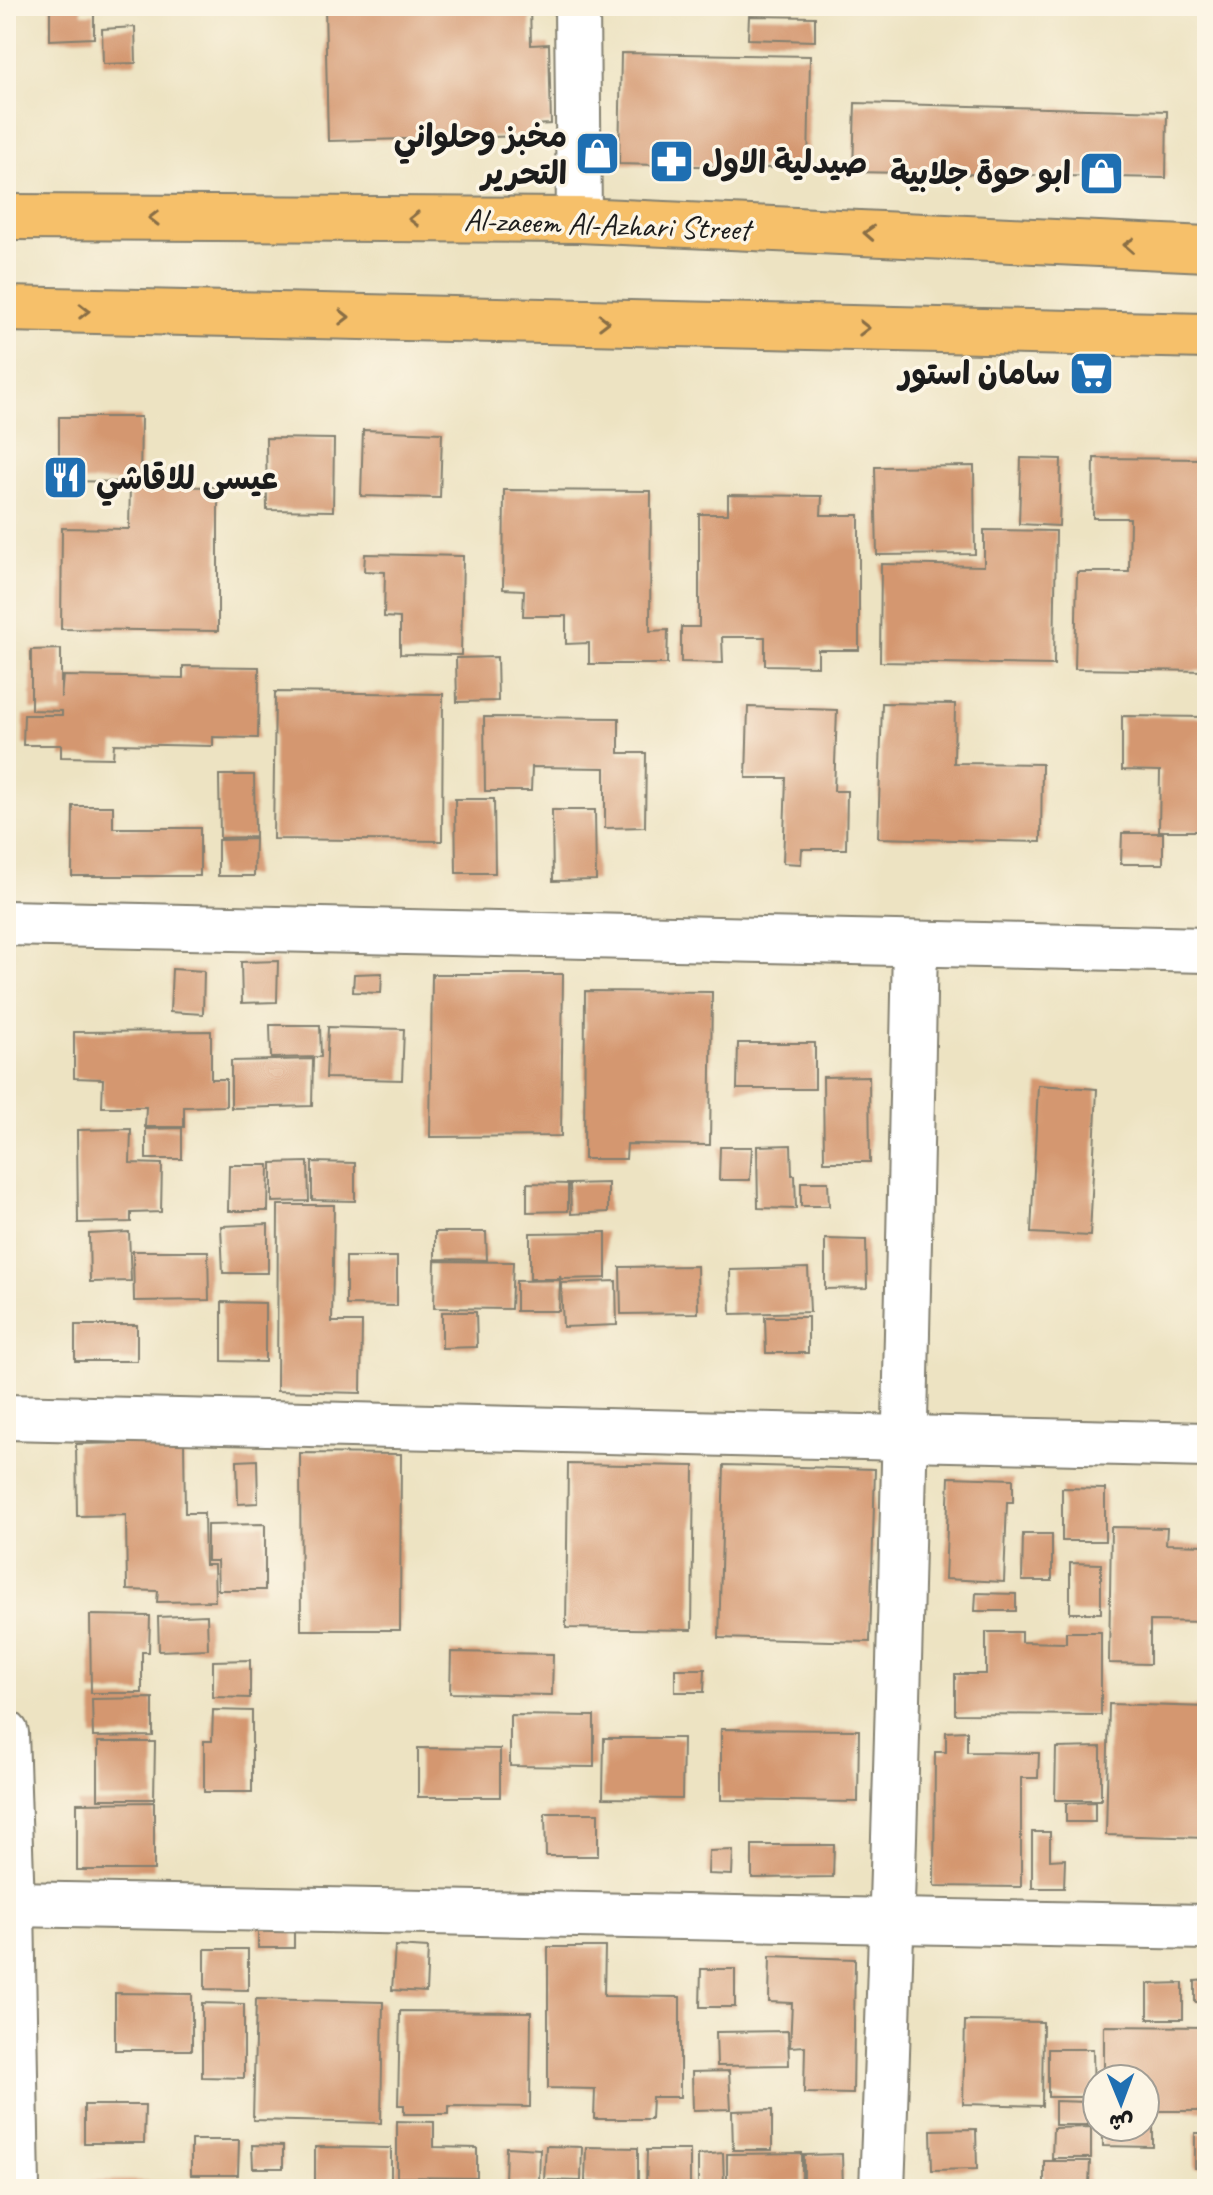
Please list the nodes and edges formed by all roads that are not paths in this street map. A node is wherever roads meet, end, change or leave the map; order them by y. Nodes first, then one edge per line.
1 (577, 6) edge
2 (6, 217) edge
3 (579, 220) junction
4 (1207, 249) edge
5 (6, 309) edge
6 (1207, 336) edge
7 (6, 923) edge
8 (915, 944) junction
9 (1207, 950) edge
10 (6, 1417) edge
11 (906, 1438) junction
12 (1207, 1445) edge
13 (6, 1733) edge
14 (12, 1904) junction
15 (892, 1920) junction
16 (1207, 1927) edge
17 (17, 2189) edge
18 (882, 2189) edge

1 - 3 street
3 -> 2 main road, Al-zaeem Al-Azhari Street
4 -> 3 main road, Al-zaeem Al-Azhari Street
5 -> 6 main road
7 - 8 street
8 - 9 street
8 - 11 street
10 - 11 street
11 - 12 street
11 - 15 street
13 - 14 street
14 - 15 street
14 - 17 street
15 - 16 street
15 - 18 street

